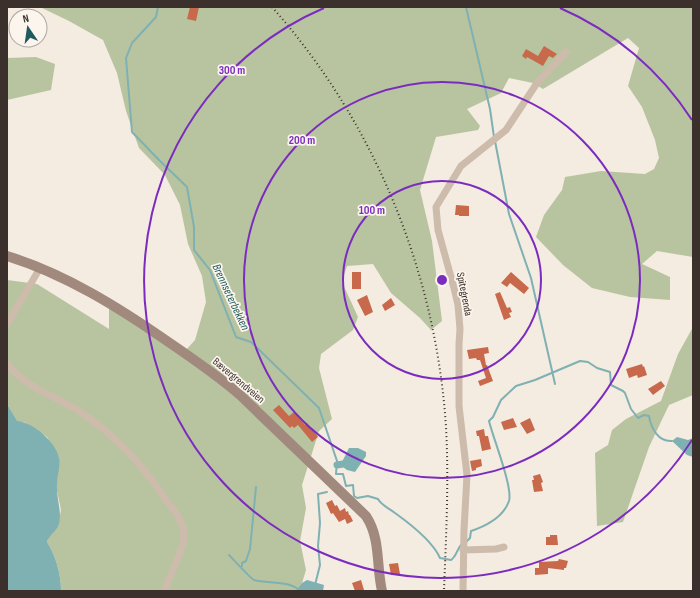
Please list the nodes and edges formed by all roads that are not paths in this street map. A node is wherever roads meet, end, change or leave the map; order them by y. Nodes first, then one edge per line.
1 (566, 52) dead end
2 (7, 256) edge
3 (40, 268) junction
4 (7, 324) edge
5 (7, 363) edge
6 (504, 547) dead end
7 (463, 550) junction
8 (165, 591) edge
9 (382, 591) edge
10 (463, 591) edge

1 - 7 street, Spitegrenda
2 - 3 main road, Bævergrendveien
3 - 4 street
3 - 9 main road, Bævergrendveien
5 - 8 street
6 - 7 street
7 - 10 street, Spitegrenda

